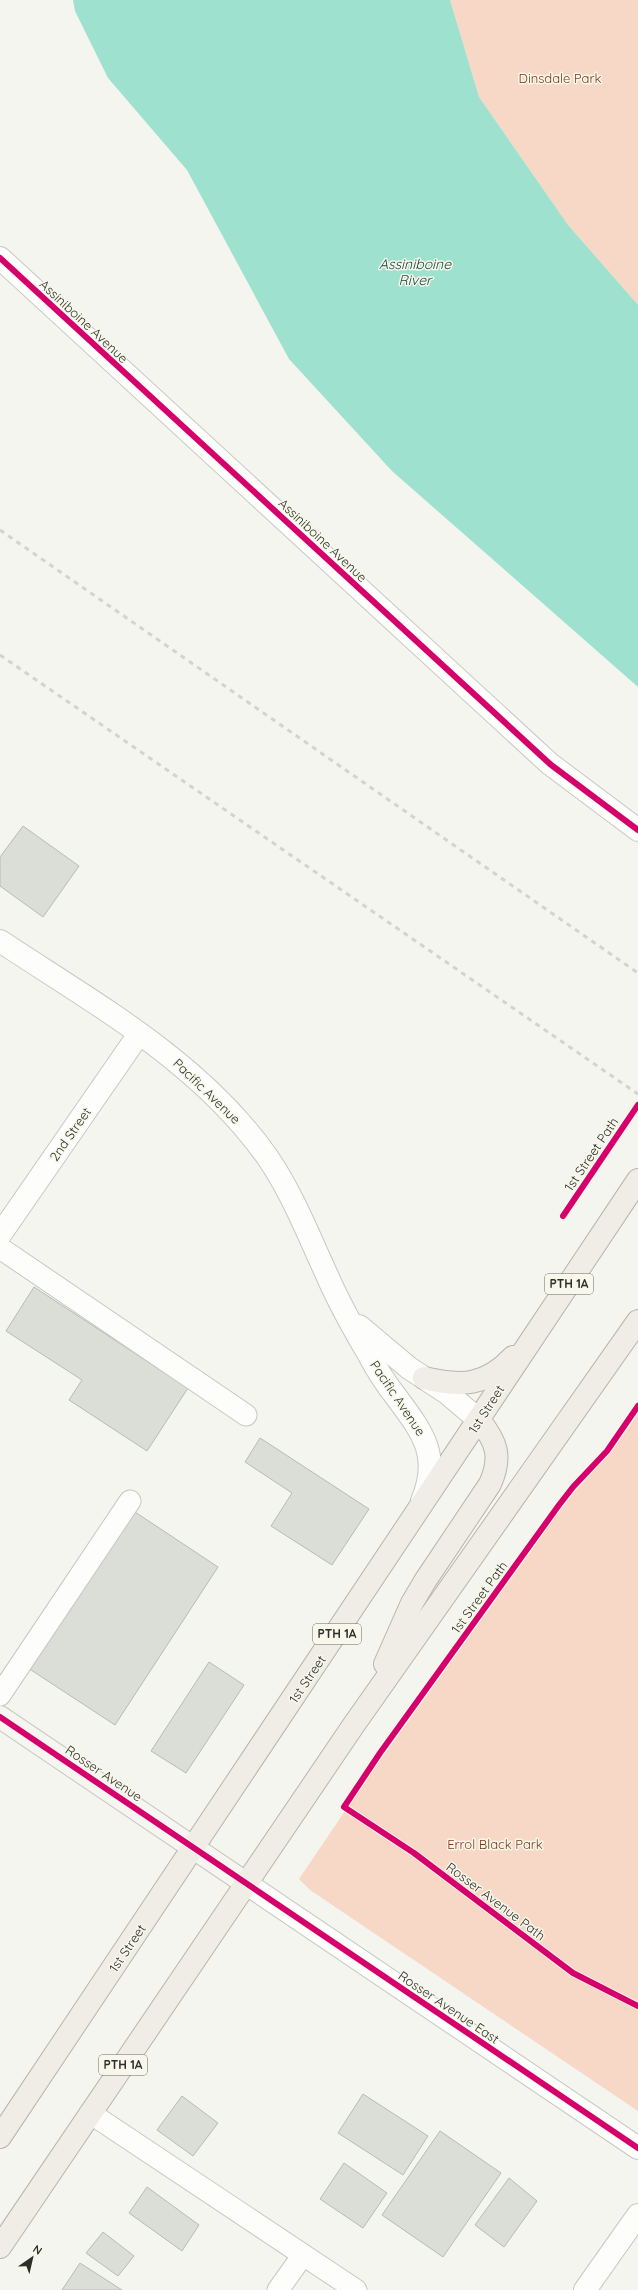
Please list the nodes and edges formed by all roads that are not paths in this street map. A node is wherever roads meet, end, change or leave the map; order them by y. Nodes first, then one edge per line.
1 (0, 258) edge
2 (638, 830) edge
3 (0, 941) edge
4 (139, 1034) junction
5 (638, 1180) edge
6 (0, 1235) edge
7 (0, 1248) edge
8 (341, 1306) junction
9 (638, 1321) edge
10 (536, 1334) junction
11 (424, 1378) junction
12 (246, 1416) dead end
13 (479, 1420) junction
14 (130, 1501) dead end
15 (414, 1518) junction
16 (0, 1696) edge
17 (0, 1717) edge
18 (353, 1726) junction
19 (194, 1848) junction
20 (247, 1884) junction
21 (90, 2113) junction
22 (0, 2137) edge
23 (638, 2148) edge
24 (638, 2215) edge
25 (0, 2247) edge
26 (303, 2255) junction
27 (278, 2290) edge
28 (356, 2290) edge
29 (585, 2290) edge

1 - 2 street, Assiniboine Avenue
3 - 4 street, Pacific Avenue
4 - 6 street, 2nd Street
4 - 8 street, Pacific Avenue
5 - 10 main road, 1st Street / PTH 1A
7 - 12 lane
8 - 11 street, Pacific Avenue
8 - 15 street, Pacific Avenue
9 - 18 main road
10 - 11 main road
10 - 13 main road, 1st Street / PTH 1A
11 - 13 street, Pacific Avenue
13 - 15 main road, 1st Street / PTH 1A
13 - 18 main road
14 - 16 lane
15 - 19 main road, 1st Street / PTH 1A
17 - 19 street, Rosser Avenue
18 - 20 main road, PTH 1A
19 - 20 street, Rosser Avenue
19 - 22 main road, 1st Street / PTH 1A
20 - 21 main road, PTH 1A
20 - 23 street, Rosser Avenue East
21 - 25 main road, PTH 1A
21 - 26 lane
24 - 29 street
26 - 27 lane
26 - 28 lane

